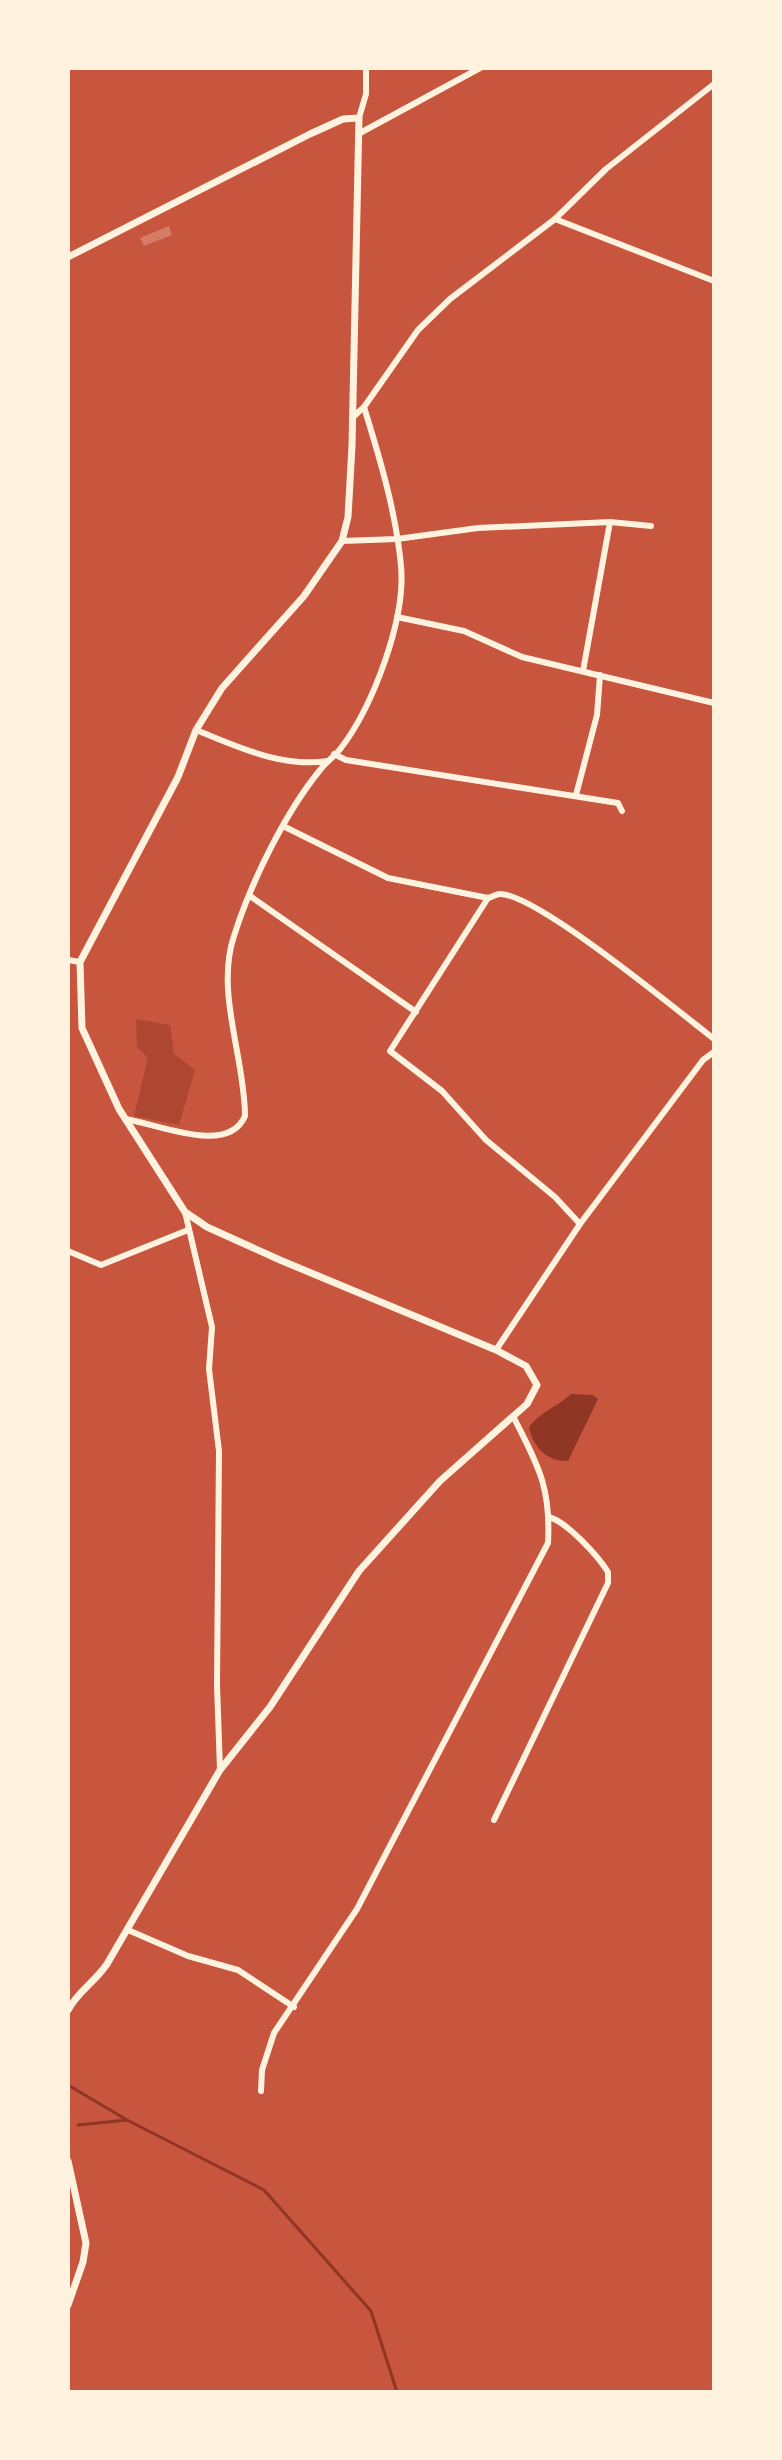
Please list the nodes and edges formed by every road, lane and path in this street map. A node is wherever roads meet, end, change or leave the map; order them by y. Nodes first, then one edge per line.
1 (366, 68) edge
2 (480, 68) edge
3 (714, 84) edge
4 (359, 118) junction
5 (360, 133) junction
6 (555, 219) junction
7 (68, 257) edge
8 (714, 281) edge
9 (364, 407) junction
10 (352, 418) junction
11 (610, 522) junction
12 (651, 526) dead end
13 (397, 539) junction
14 (342, 541) junction
15 (397, 617) junction
16 (583, 671) junction
17 (600, 675) junction
18 (714, 703) edge
19 (196, 730) junction
20 (334, 754) junction
21 (328, 761) junction
22 (576, 795) junction
23 (622, 811) dead end
24 (285, 827) junction
25 (250, 896) junction
26 (488, 898) junction
27 (68, 960) edge
28 (80, 962) junction
29 (416, 1012) junction
30 (714, 1039) edge
31 (714, 1052) edge
32 (125, 1119) junction
33 (185, 1212) junction
34 (580, 1224) junction
35 (188, 1230) junction
36 (68, 1251) edge
37 (496, 1350) junction
38 (513, 1416) junction
39 (549, 1517) junction
40 (220, 1770) junction
41 (494, 1820) dead end
42 (128, 1930) junction
43 (72, 1995) edge
44 (294, 2007) junction
45 (68, 2010) edge
46 (261, 2091) dead end
47 (68, 2161) edge
48 (68, 2305) edge

1 - 4 street
2 - 5 street
3 - 6 street
4 - 5 street
4 - 7 street
5 - 10 street
6 - 8 street
6 - 9 street
9 - 10 street
9 - 13 street
10 - 14 street
11 - 12 street
11 - 13 street
11 - 16 street
13 - 14 street
13 - 15 street
14 - 19 street
15 - 16 street
15 - 20 street
16 - 17 street
17 - 18 street
17 - 22 street
19 - 21 street
19 - 28 street
20 - 21 street
20 - 22 street
21 - 24 street
22 - 23 street
24 - 25 street
24 - 26 street
25 - 29 street
25 - 32 street
26 - 29 street
26 - 30 street
27 - 28 street
28 - 32 street
29 - 34 street
31 - 34 street
32 - 33 street
33 - 35 street
33 - 37 street
34 - 37 street
35 - 36 street
35 - 40 street
37 - 38 street
38 - 39 street
38 - 40 street
39 - 41 street
39 - 44 street
40 - 42 street
42 - 43 street
42 - 44 street
43 - 45 street
44 - 46 street
47 - 48 street

